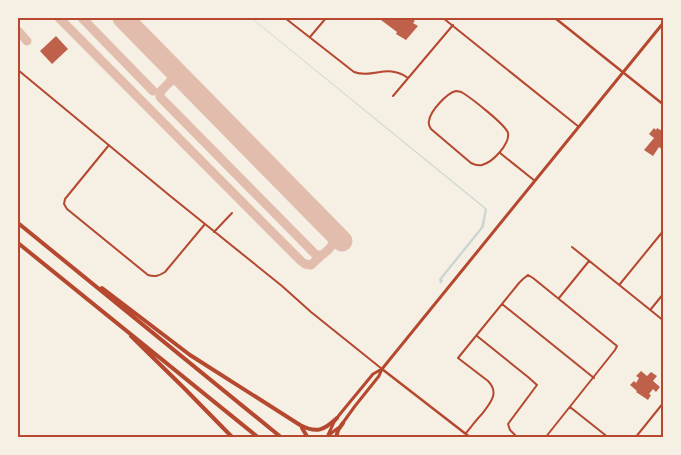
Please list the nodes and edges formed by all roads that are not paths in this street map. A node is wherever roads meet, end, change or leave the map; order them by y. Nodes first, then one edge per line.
1 (285, 18) edge
2 (326, 18) edge
3 (443, 18) edge
4 (555, 18) edge
5 (664, 22) edge
6 (452, 25) junction
7 (310, 38) junction
8 (18, 70) edge
9 (623, 73) junction
10 (408, 78) junction
11 (393, 96) dead end
12 (664, 105) edge
13 (579, 127) junction
14 (109, 145) junction
15 (500, 153) junction
16 (535, 181) junction
17 (232, 213) dead end
18 (18, 223) edge
19 (205, 224) junction
20 (664, 230) edge
21 (214, 232) junction
22 (18, 242) edge
23 (572, 247) dead end
24 (589, 261) junction
25 (66, 262) junction
26 (527, 271) dead end
27 (528, 275) junction
28 (619, 285) junction
29 (664, 294) edge
30 (559, 298) junction
31 (502, 304) junction
32 (650, 310) junction
33 (111, 318) junction
34 (664, 321) edge
35 (477, 336) junction
36 (382, 369) junction
37 (594, 378) junction
38 (664, 402) edge
39 (570, 407) junction
40 (337, 418) junction
41 (297, 423) junction
42 (342, 423) junction
43 (466, 433) junction
44 (326, 437) edge
45 (232, 438) edge
46 (259, 438) edge
47 (282, 438) edge
48 (308, 438) edge
49 (336, 438) edge
50 (471, 438) edge
51 (518, 438) edge
52 (545, 438) edge
53 (608, 438) edge
54 (635, 438) edge

1 - 7 street
2 - 7 street
3 - 6 street
4 - 9 street
5 - 9 main road
6 - 10 street
6 - 13 street
7 - 10 street
8 - 14 street
9 - 12 street
9 - 13 main road
10 - 11 street
13 - 16 main road
14 - 19 street
14 - 19 street
15 - 15 street
15 - 16 street
16 - 36 main road
17 - 21 street
18 - 25 highway
19 - 21 street
20 - 28 street
21 - 36 street
22 - 33 highway
23 - 24 street
24 - 28 street
24 - 30 street
25 - 41 highway
25 - 47 highway
26 - 27 street
27 - 30 street
27 - 31 street
28 - 32 street
29 - 32 street
30 - 37 street
31 - 35 street
31 - 37 street
32 - 34 street
33 - 45 highway
33 - 46 highway
35 - 43 street
35 - 51 street
36 - 40 main road
36 - 42 main road
36 - 43 street
37 - 39 street
38 - 54 street
39 - 52 street
39 - 53 street
40 - 41 highway
40 - 44 main road
41 - 48 highway
42 - 44 main road
42 - 49 highway
43 - 50 street

